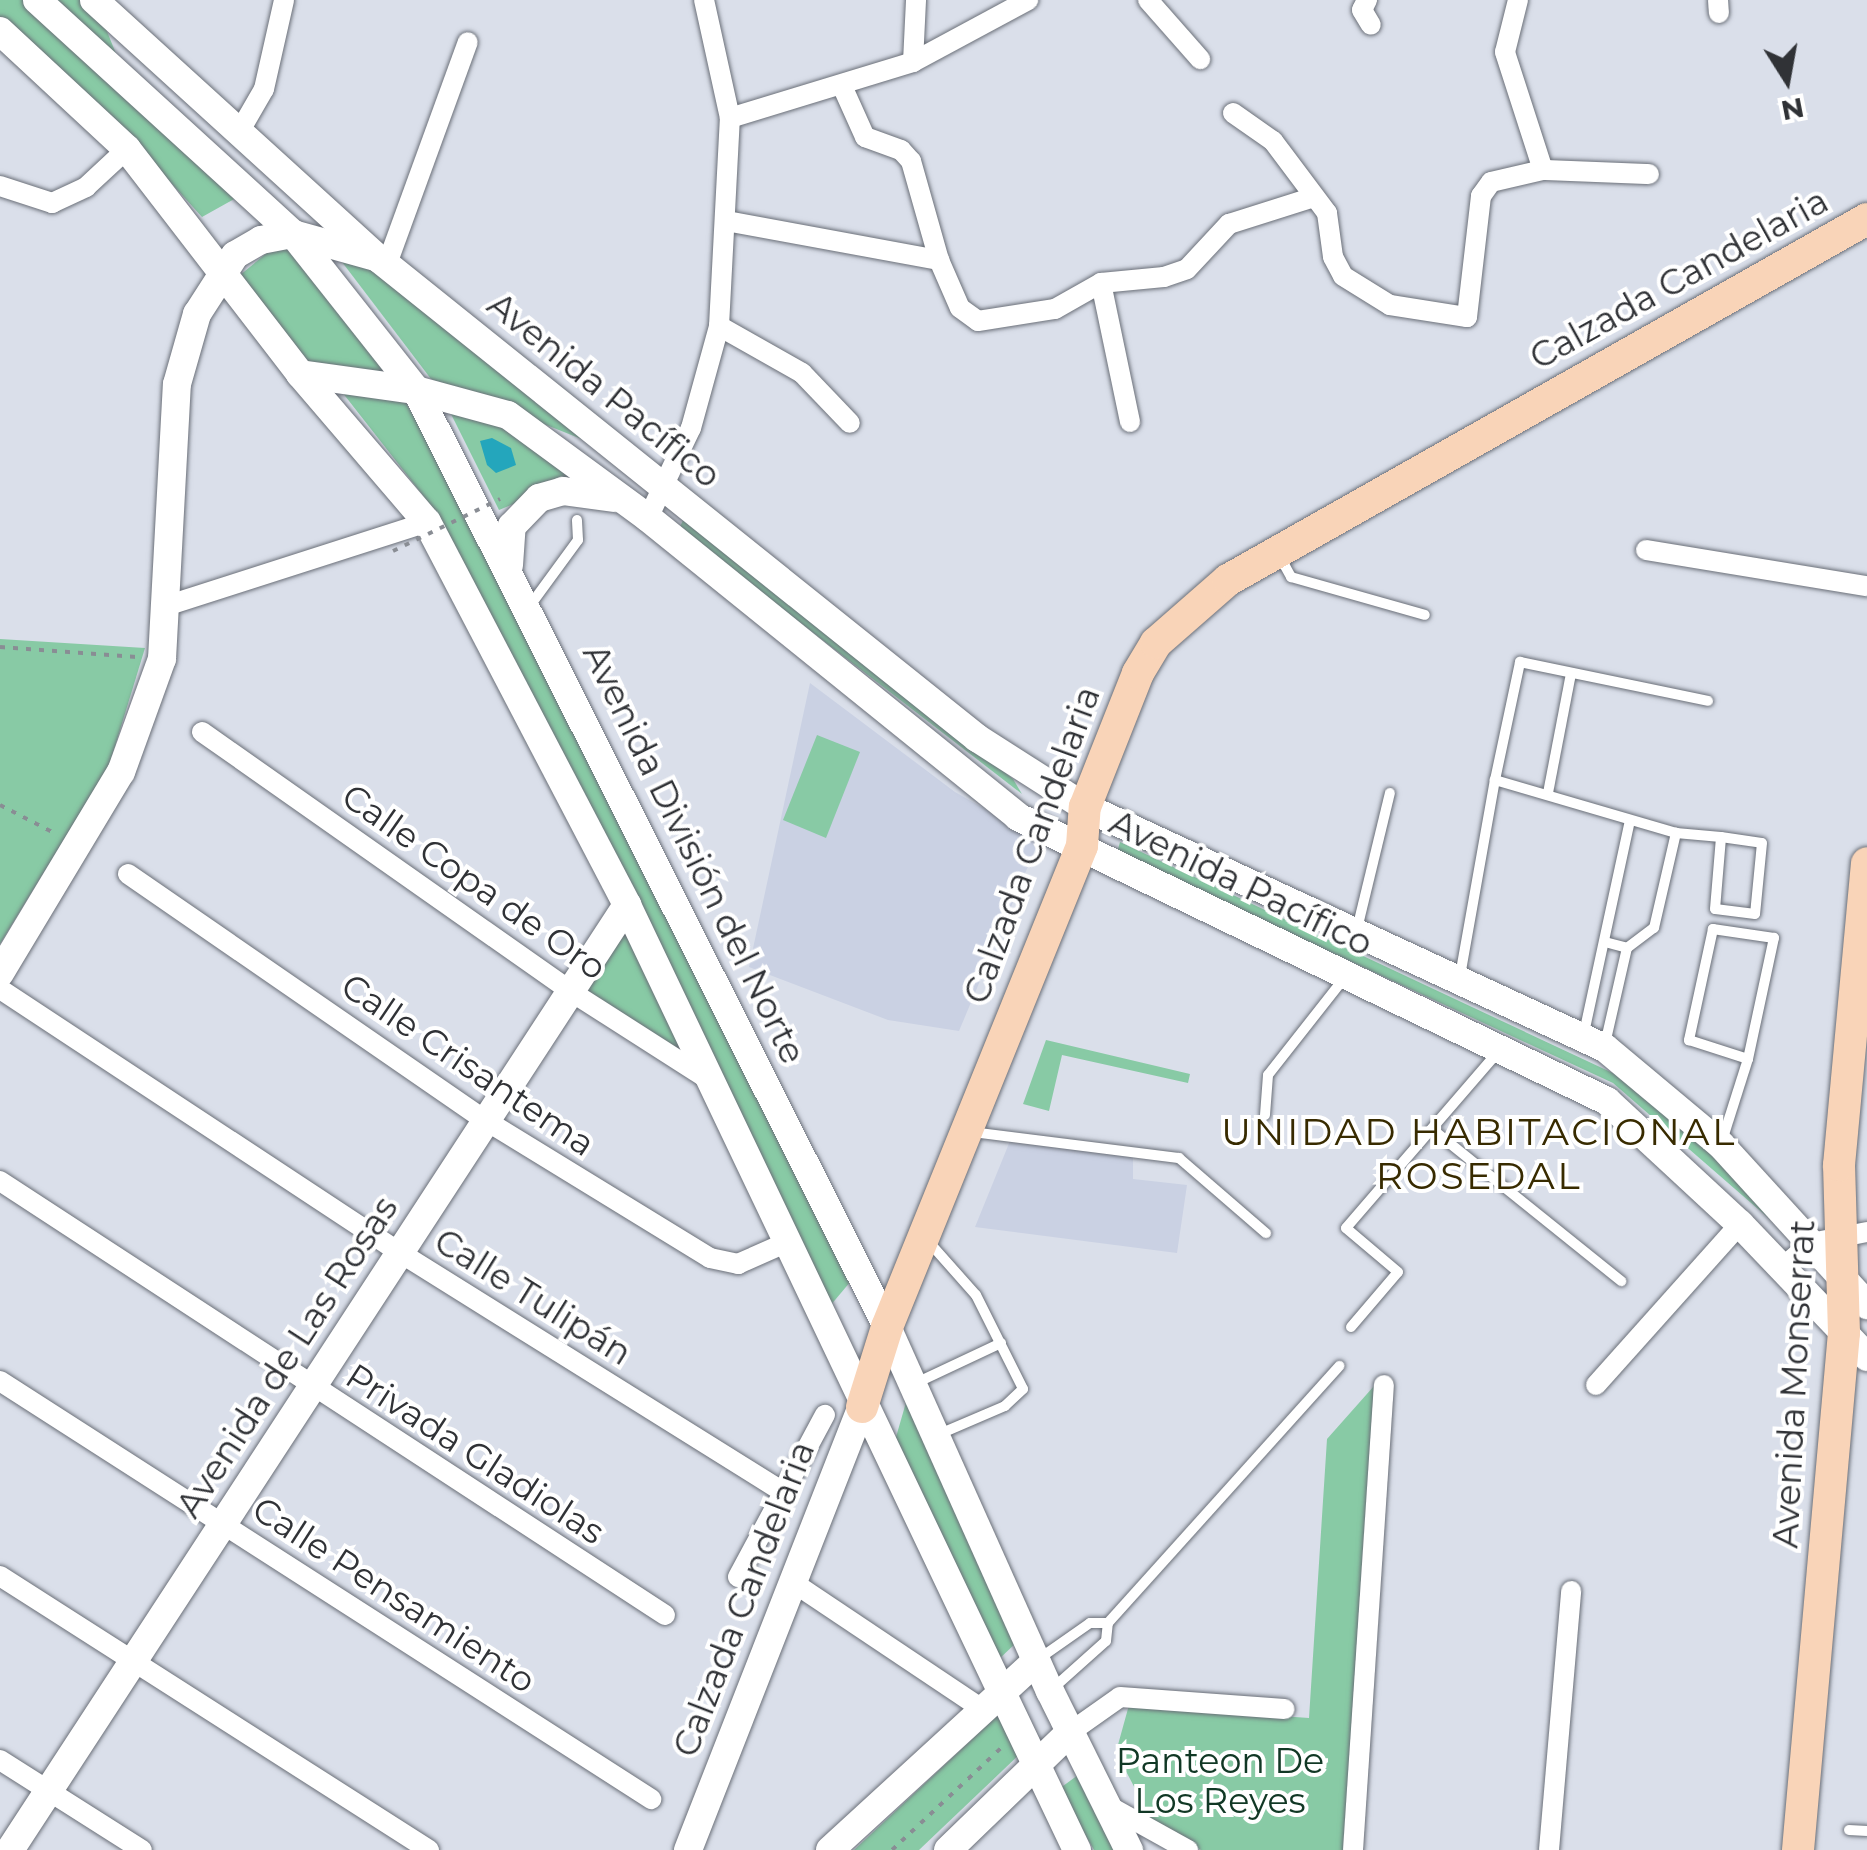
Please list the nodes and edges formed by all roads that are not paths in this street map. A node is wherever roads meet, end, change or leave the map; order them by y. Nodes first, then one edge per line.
1 (36, 0) edge
2 (94, 0) edge
3 (284, 0) edge
4 (704, 0) edge
5 (916, 0) edge
6 (1028, 0) edge
7 (1148, 0) edge
8 (1366, 0) edge
9 (1518, 0) edge
10 (114, 22) junction
11 (1371, 25) dead end
12 (0, 30) edge
13 (468, 42) dead end
14 (1200, 59) dead end
15 (913, 62) junction
16 (842, 88) junction
17 (1233, 113) dead end
18 (730, 118) junction
19 (174, 126) junction
20 (238, 134) junction
21 (127, 149) junction
22 (1543, 170) junction
23 (1649, 174) dead end
24 (0, 186) edge
25 (1312, 198) junction
26 (1867, 219) edge
27 (726, 221) junction
28 (293, 234) junction
29 (939, 260) junction
30 (383, 261) junction
31 (223, 269) junction
32 (1101, 283) junction
33 (719, 326) junction
34 (300, 374) junction
35 (416, 390) junction
36 (1130, 422) dead end
37 (850, 423) dead end
38 (666, 489) junction
39 (624, 500) junction
40 (648, 518) junction
41 (578, 520) dead end
42 (427, 522) junction
43 (1646, 550) dead end
44 (1277, 552) junction
45 (509, 566) junction
46 (1867, 586) edge
47 (169, 604) junction
48 (529, 607) junction
49 (1425, 615) dead end
50 (1570, 673) junction
51 (1708, 701) dead end
52 (202, 732) dead end
53 (1495, 780) junction
54 (1390, 793) dead end
55 (1548, 793) junction
56 (1085, 807) junction
57 (1630, 824) junction
58 (1676, 833) junction
59 (1722, 837) junction
60 (1082, 846) junction
61 (1867, 863) edge
62 (128, 874) dead end
63 (627, 905) junction
64 (1356, 935) junction
65 (1605, 942) junction
66 (1627, 948) junction
67 (0, 972) edge
68 (1346, 976) junction
69 (1459, 980) junction
70 (0, 990) edge
71 (570, 991) junction
72 (1594, 1042) junction
73 (1500, 1051) junction
74 (1748, 1059) junction
75 (712, 1081) junction
76 (1265, 1115) dead end
77 (485, 1120) junction
78 (1432, 1130) junction
79 (966, 1132) junction
80 (1721, 1145) junction
81 (0, 1181) edge
82 (1740, 1224) junction
83 (1266, 1232) dead end
84 (1856, 1232) edge
85 (924, 1236) junction
86 (1812, 1243) junction
87 (784, 1244) junction
88 (399, 1252) junction
89 (1783, 1267) junction
90 (1622, 1281) dead end
91 (1857, 1294) edge
92 (888, 1327) junction
93 (1351, 1328) dead end
94 (1844, 1333) junction
95 (1001, 1343) junction
96 (1867, 1357) edge
97 (1338, 1366) dead end
98 (0, 1381) edge
99 (913, 1384) junction
100 (1384, 1385) dead end
101 (1596, 1385) dead end
102 (312, 1387) junction
103 (862, 1408) junction
104 (825, 1415) dead end
105 (936, 1436) junction
106 (784, 1492) junction
107 (224, 1524) junction
108 (0, 1576) edge
109 (738, 1577) dead end
110 (794, 1583) junction
111 (1571, 1591) dead end
112 (665, 1616) dead end
113 (1108, 1623) junction
114 (137, 1659) junction
115 (1036, 1660) junction
116 (1050, 1691) junction
117 (992, 1703) junction
118 (1285, 1709) dead end
119 (1069, 1733) junction
120 (0, 1760) edge
121 (1035, 1770) junction
122 (50, 1790) junction
123 (652, 1799) dead end
124 (1106, 1804) junction
125 (1848, 1830) dead end
126 (1867, 1831) edge
127 (10, 1850) edge
128 (142, 1850) edge
129 (429, 1850) edge
130 (688, 1850) edge
131 (830, 1850) edge
132 (948, 1850) edge
133 (1078, 1850) edge
134 (1129, 1850) edge
135 (1188, 1850) edge
136 (1353, 1850) edge
137 (1549, 1850) edge
138 (1798, 1850) edge

1 - 19 street, Avenida División del Norte
2 - 10 street
3 - 20 street
4 - 18 street
5 - 15 street
6 - 15 street
7 - 14 street
8 - 11 street
9 - 22 street
10 - 19 street
10 - 20 street
12 - 21 street
13 - 30 street
15 - 16 street
16 - 18 street
16 - 29 street
17 - 25 street
18 - 27 street
19 - 28 street, Avenida División del Norte
20 - 30 street
21 - 24 street
21 - 31 street
22 - 23 street
22 - 25 street
25 - 32 street
26 - 44 main road, Calzada Candelaria
27 - 29 street
27 - 33 street
28 - 30 street
28 - 31 street
28 - 35 street, Avenida División del Norte
29 - 32 street
30 - 38 street, Avenida Pacífico
31 - 34 street
31 - 47 street
32 - 36 street
33 - 37 street
33 - 38 street
34 - 35 street, Avenida Pacífico
34 - 42 street
35 - 39 street, Avenida Pacífico
35 - 45 street, Avenida División del Norte
38 - 40 street
38 - 56 street, Avenida Pacífico
39 - 40 street, Avenida Pacífico
39 - 45 street
40 - 60 street, Avenida Pacífico
41 - 48 lane
42 - 47 street
42 - 63 street
43 - 46 street
44 - 49 lane
44 - 56 main road, Calzada Candelaria
45 - 48 street, Avenida División del Norte
47 - 67 street
48 - 92 street, Avenida División del Norte
50 - 51 lane
50 - 53 lane
50 - 55 lane
52 - 71 street, Calle Copa de Oro
53 - 55 lane
53 - 69 lane
54 - 64 lane
55 - 57 lane
56 - 60 main road, Calzada Candelaria
56 - 64 street, Avenida Pacífico
57 - 58 lane
57 - 65 lane
58 - 59 lane
58 - 66 lane
59 - 59 lane
60 - 68 street, Avenida Pacífico
60 - 79 main road, Calzada Candelaria
61 - 84 main road, Avenida Monserrat
62 - 77 street, Calle Crisantema
63 - 71 street, Avenida de Las Rosas
63 - 75 street
64 - 69 street, Avenida Pacífico
65 - 66 lane
65 - 72 lane
66 - 72 lane
68 - 73 street, Avenida Pacífico
68 - 76 lane
69 - 72 street, Avenida Pacífico
70 - 88 street, Calle Tulipán
71 - 75 street, Calle Copa de Oro
71 - 77 street, Avenida de Las Rosas
72 - 80 street, Avenida Pacífico
73 - 78 lane
73 - 82 street, Avenida Pacífico
74 - 74 lane
74 - 80 lane
75 - 87 street
77 - 87 street, Calle Crisantema
77 - 88 street, Avenida de Las Rosas
78 - 90 lane
78 - 93 lane
79 - 83 lane
79 - 85 main road, Calzada Candelaria
80 - 86 street, Avenida Pacífico
81 - 102 street, Privada Gladiolas
82 - 89 street, Avenida Pacífico
82 - 101 street
84 - 86 street
84 - 91 main road, Avenida Monserrat
85 - 92 main road, Calzada Candelaria
85 - 95 lane
86 - 89 street
86 - 91 street, Avenida Pacífico
87 - 103 street
88 - 102 street, Avenida de Las Rosas
88 - 106 street, Calle Tulipán
89 - 94 street, Avenida Pacífico
91 - 94 main road, Avenida Monserrat
92 - 99 street, Avenida División del Norte
92 - 103 main road, Calzada Candelaria
94 - 96 street, Avenida Pacífico
94 - 138 main road, Avenida Monserrat
95 - 99 lane
95 - 105 lane
97 - 113 lane
98 - 107 street, Calle Pensamiento
99 - 105 street, Avenida División del Norte
100 - 136 street
102 - 107 street, Avenida de Las Rosas
102 - 112 street, Privada Gladiolas
103 - 110 street, Calzada Candelaria
103 - 117 street
104 - 106 street
105 - 115 street, Avenida División del Norte
106 - 109 street
107 - 114 street, Avenida de Las Rosas
107 - 123 street, Calle Pensamiento
108 - 114 street
110 - 117 street
110 - 130 street, Calzada Candelaria
111 - 137 street
113 - 115 lane
113 - 116 lane
114 - 122 street, Avenida de Las Rosas
114 - 129 street
115 - 116 street, Avenida División del Norte
115 - 117 street
116 - 119 street, Avenida División del Norte
117 - 121 street
117 - 131 street
118 - 119 street
119 - 121 street
119 - 124 street, Avenida División del Norte
120 - 122 street
121 - 132 street
121 - 133 street
122 - 127 street, Avenida de Las Rosas
122 - 128 street
124 - 134 street, Avenida División del Norte
124 - 135 street
125 - 126 lane

